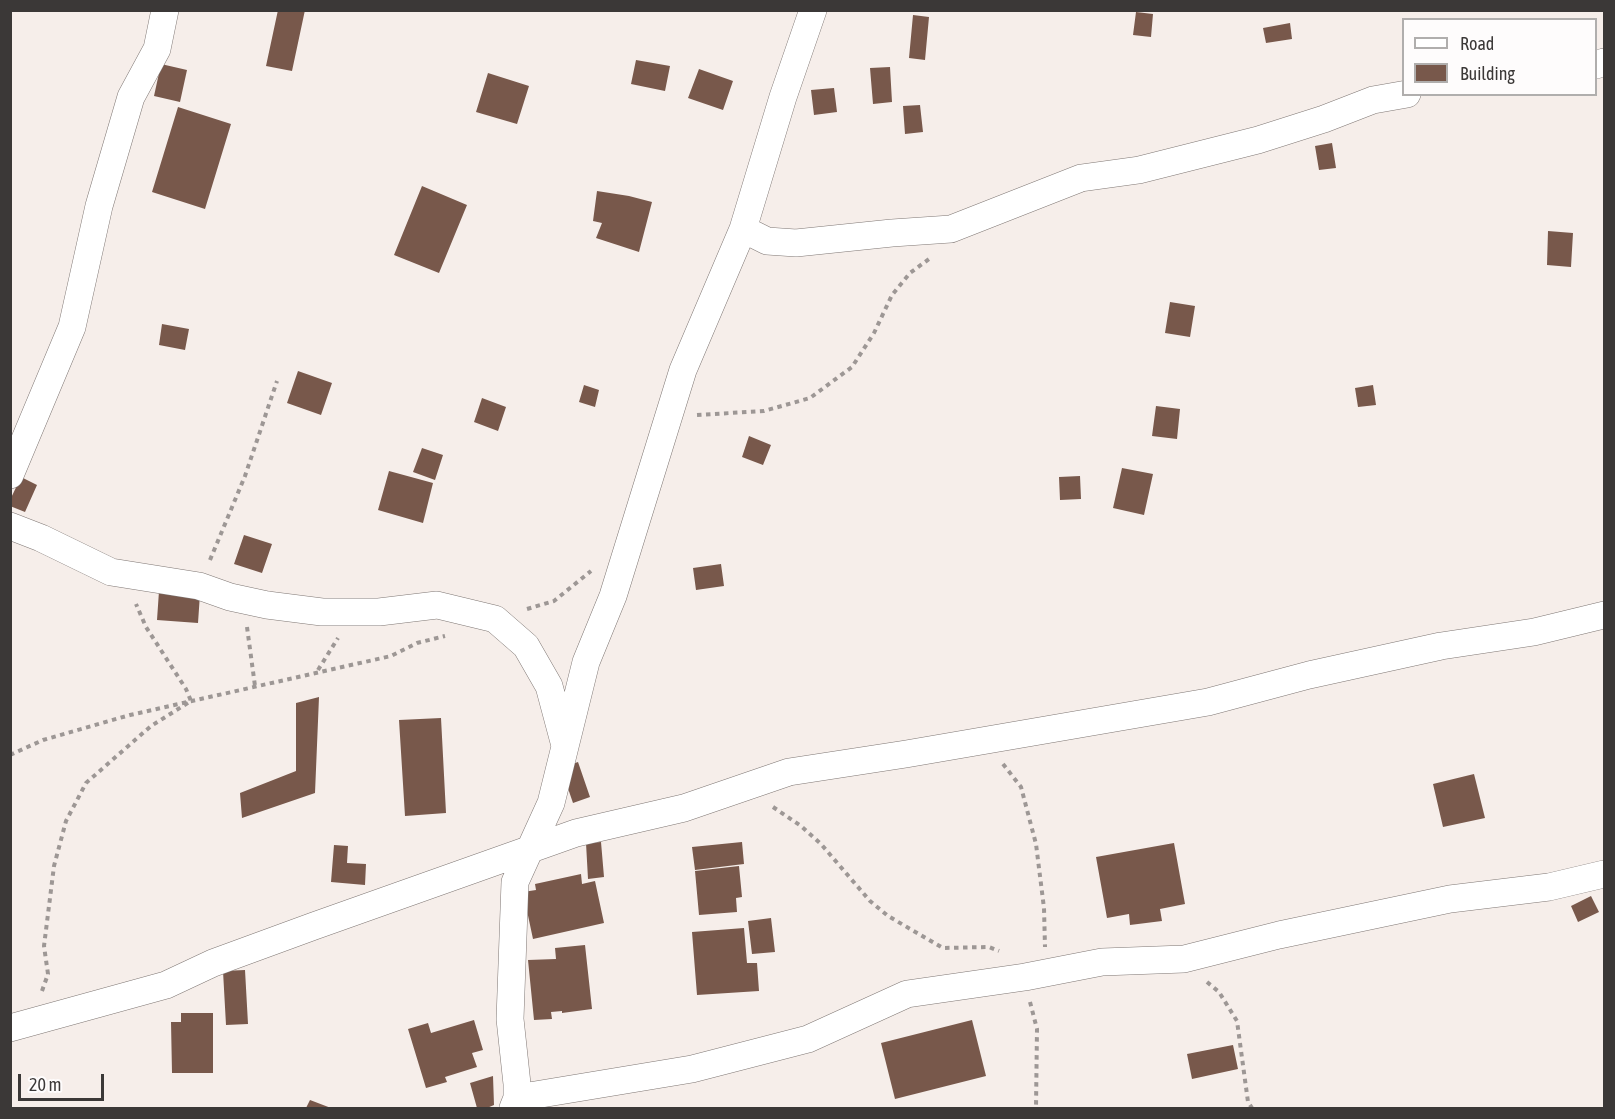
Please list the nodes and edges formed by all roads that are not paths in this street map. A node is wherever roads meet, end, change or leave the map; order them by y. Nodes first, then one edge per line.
1 (165, 10) edge
2 (813, 10) edge
3 (1402, 95) edge
4 (743, 229) junction
5 (10, 475) edge
6 (10, 526) edge
7 (1605, 615) edge
8 (565, 746) junction
9 (529, 851) junction
10 (1605, 874) edge
11 (10, 1028) edge
12 (515, 1103) edge

1 - 5 street
2 - 4 street
3 - 4 street
4 - 8 street
6 - 8 street
7 - 9 street
8 - 9 street
9 - 11 street
9 - 12 street
10 - 12 street

